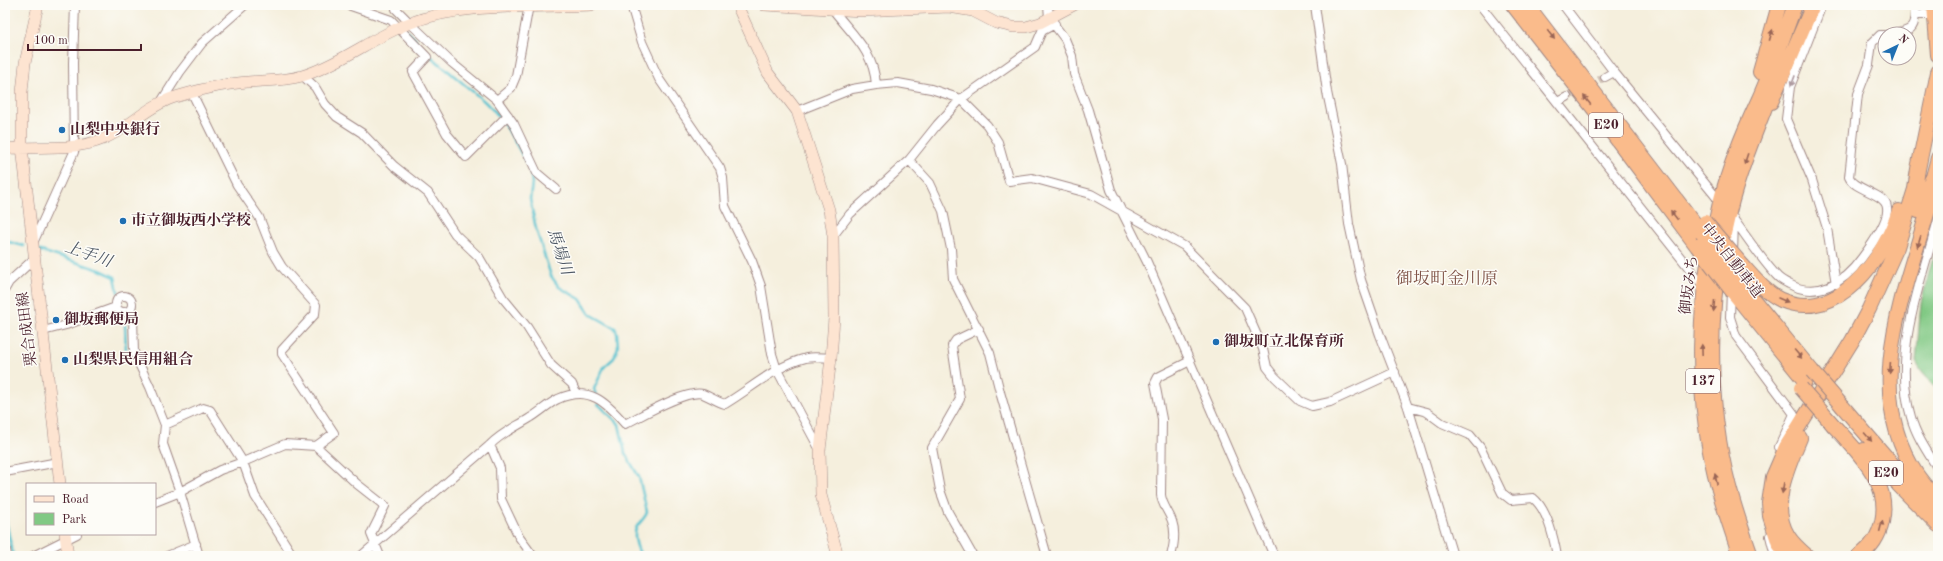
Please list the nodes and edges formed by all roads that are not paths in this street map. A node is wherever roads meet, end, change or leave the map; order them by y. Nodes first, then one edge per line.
1 (38, 5) edge
2 (75, 5) edge
3 (245, 5) edge
4 (348, 5) edge
5 (396, 5) edge
6 (591, 5) edge
7 (631, 5) edge
8 (737, 5) edge
9 (764, 5) edge
10 (1048, 5) edge
11 (1074, 5) edge
12 (1315, 5) edge
13 (1480, 5) edge
14 (1513, 5) edge
15 (1527, 5) edge
16 (1563, 5) edge
17 (1779, 5) edge
18 (1795, 5) edge
19 (1806, 5) edge
20 (1813, 5) edge
21 (1822, 5) edge
22 (1915, 5) edge
23 (528, 6) edge
24 (830, 7) edge
25 (1932, 10) edge
26 (1915, 15) junction
27 (1052, 21) junction
28 (405, 26) junction
29 (1913, 26) edge
30 (1877, 38) edge
31 (1938, 55) edge
32 (1614, 72) junction
33 (1938, 72) edge
34 (303, 76) junction
35 (1605, 77) tunnel mouth
36 (876, 85) junction
37 (192, 93) junction
38 (1567, 97) tunnel mouth
39 (961, 99) junction
40 (497, 100) junction
41 (161, 102) junction
42 (1557, 102) junction
43 (797, 111) junction
44 (506, 118) junction
45 (1749, 131) junction
46 (75, 146) junction
47 (22, 147) junction
48 (5, 149) edge
49 (1938, 158) edge
50 (909, 160) junction
51 (1918, 169) junction
52 (1933, 177) junction
53 (556, 189) dead end
54 (1122, 211) junction
55 (1728, 211) junction
56 (1938, 220) edge
57 (1701, 234) junction
58 (833, 236) junction
59 (33, 244) junction
60 (35, 258) junction
61 (1836, 284) junction
62 (1735, 286) junction
63 (1704, 288) junction
64 (5, 289) edge
65 (116, 308) junction
66 (129, 311) junction
67 (979, 329) junction
68 (43, 331) junction
69 (832, 358) junction
70 (1190, 361) junction
71 (777, 370) junction
72 (1395, 372) junction
73 (1806, 380) junction
74 (576, 393) junction
75 (1408, 407) junction
76 (1838, 418) junction
77 (166, 426) junction
78 (490, 445) junction
79 (316, 446) junction
80 (820, 450) junction
81 (58, 462) junction
82 (243, 462) junction
83 (1938, 469) edge
84 (5, 472) edge
85 (60, 483) edge
86 (180, 492) junction
87 (1938, 501) edge
88 (156, 502) edge
89 (1938, 511) edge
90 (1938, 525) edge
91 (65, 536) edge
92 (5, 544) edge
93 (196, 544) junction
94 (374, 544) junction
95 (7, 556) edge
96 (33, 556) edge
97 (68, 556) edge
98 (167, 556) edge
99 (199, 556) edge
100 (293, 556) edge
101 (361, 556) edge
102 (380, 556) edge
103 (533, 556) edge
104 (838, 556) edge
105 (973, 556) edge
106 (1047, 556) edge
107 (1171, 556) edge
108 (1274, 556) edge
109 (1453, 556) edge
110 (1557, 556) edge
111 (1740, 556) edge
112 (1751, 556) edge
113 (1777, 556) edge
114 (1788, 556) edge
115 (1807, 556) edge
116 (1859, 556) edge

1 - 47 street, 栗合成田線
2 - 46 street
3 - 41 street
4 - 28 street
5 - 28 street
6 - 23 street
7 - 71 street
8 - 43 street
9 - 24 street
10 - 27 street
11 - 27 street
12 - 72 street
13 - 42 street
57 -> 14 highway, 中央自動車道 / E20
15 -> 57 highway, 中央自動車道 / E20
16 - 32 street
45 -> 17 highway
18 - 45 highway, 御坂みち / 137
19 - 45 highway, 御坂みち / 137
20 - 45 highway
21 -> 61 street
22 - 26 street
23 - 28 street
23 - 40 street
24 - 27 street
24 - 36 street
25 - 26 street
25 - 31 highway
26 - 29 street
27 - 39 street
27 - 54 street
28 - 34 street
28 - 40 street
28 - 44 street
30 - 61 street
32 - 35 street
32 - 55 street
33 - 51 highway
34 - 37 street
34 - 74 street
36 - 39 street
36 - 43 street
37 - 41 street
37 - 79 street
38 - 42 street
39 - 50 street
39 - 54 street
40 - 44 street
41 - 46 street
42 - 63 street
43 - 58 street
44 - 53 street
45 - 55 highway, 御坂みち / 137
46 - 47 street
46 - 59 street
47 - 48 street
47 - 59 street, 栗合成田線
49 - 52 highway
50 - 58 street
50 - 67 street
57 -> 51 highway, bridge
51 - 114 highway
52 -> 87 highway
52 -> 115 highway
54 - 70 street
54 - 72 street
55 - 61 street
55 - 63 highway, 御坂みち / 137
55 -> 112 highway, 御坂みち / 137
55 - 113 street
56 - 83 street
57 - 62 highway, 中央自動車道 / E20, bridge
58 - 69 street
59 - 60 street, 栗合成田線
60 - 64 street
60 - 68 street, 栗合成田線
62 -> 73 highway, 中央自動車道 / E20
62 - 73 highway, 中央自動車道 / E20
111 -> 63 highway, 御坂みち / 137
65 - 66 street
65 - 66 street
65 - 68 street
66 - 77 street
67 - 105 street
67 - 106 street
68 - 81 street, 栗合成田線
69 - 71 street
69 - 80 street
70 - 107 street
70 - 108 street
71 - 74 street
71 - 80 street
72 - 75 street
73 - 76 highway, 中央自動車道 / E20, bridge
73 - 76 highway, bridge
74 - 78 street
75 - 109 street
75 - 110 street
76 -> 89 highway, 中央自動車道 / E20
76 - 90 highway, 中央自動車道 / E20
116 -> 76 highway
77 - 82 street
77 - 86 street
78 - 94 street
78 - 103 street
79 - 82 street
79 - 94 street
80 - 104 street
81 - 84 street
81 - 85 street, 栗合成田線
82 - 86 street
82 - 100 street
86 - 88 street
86 - 93 street
91 - 96 street
91 - 97 street
92 - 95 street
93 - 98 street
93 - 99 street
94 - 101 street
94 - 102 street

